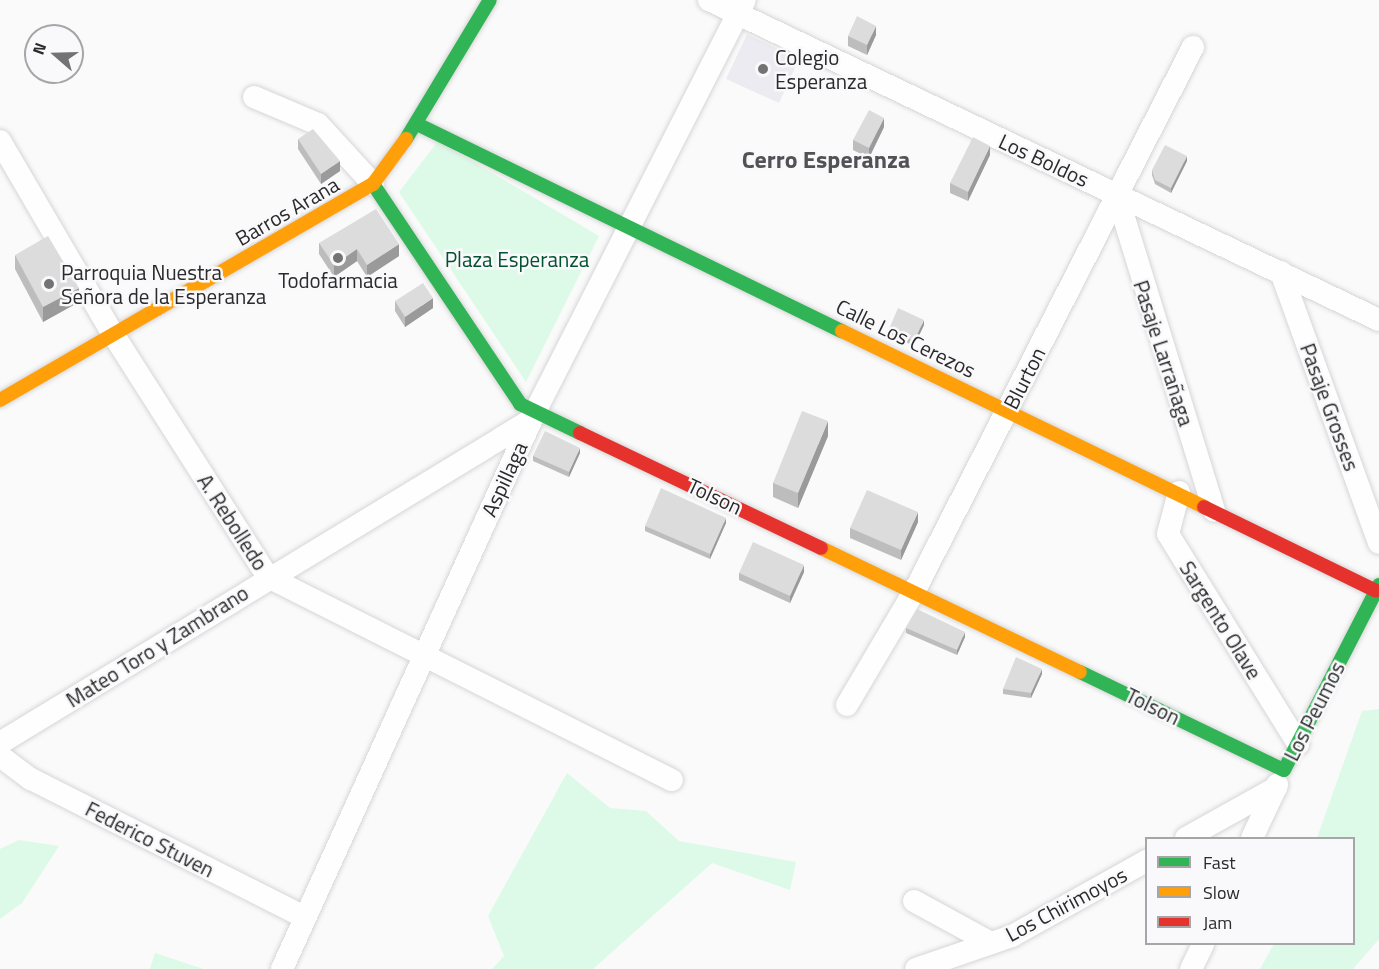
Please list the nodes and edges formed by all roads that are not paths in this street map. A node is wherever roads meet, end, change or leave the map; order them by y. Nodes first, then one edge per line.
1 (490, 0) edge
2 (709, 0) edge
3 (741, 7) edge
4 (1193, 47) dead end
5 (254, 97) dead end
6 (417, 124) junction
7 (0, 141) edge
8 (373, 184) junction
9 (1117, 195) junction
10 (628, 227) junction
11 (1281, 272) junction
12 (1379, 320) edge
13 (112, 334) junction
14 (0, 400) edge
15 (1008, 411) junction
16 (533, 416) junction
17 (1179, 492) junction
18 (1214, 510) junction
19 (1379, 543) edge
20 (268, 577) junction
21 (1378, 589) edge
22 (915, 590) junction
23 (424, 655) junction
24 (847, 705) dead end
25 (0, 743) edge
26 (1298, 744) junction
27 (0, 756) edge
28 (1280, 779) junction
29 (672, 780) dead end
30 (1188, 837) edge
31 (1252, 837) edge
32 (1145, 862) edge
33 (914, 901) dead end
34 (304, 917) junction
35 (992, 943) junction
36 (1203, 945) edge
37 (282, 969) edge
38 (916, 969) edge
39 (1191, 969) edge

1 - 6 street, Barros Arana
2 - 3 street, Los Boldos
3 - 9 street, Los Boldos
3 - 10 street, Aspillaga
4 - 9 street, Blurton
5 - 8 street, Tolson
6 - 8 street, Barros Arana
6 - 10 street, Calle Los Cerezos
7 - 13 street, A. Rebolledo
8 - 13 street, Barros Arana
8 - 16 street, Tolson
9 - 11 street, Los Boldos
9 - 15 street, Blurton
9 - 18 street, Pasaje Larrañaga
10 - 15 street, Calle Los Cerezos
10 - 16 street, Aspillaga
11 - 12 street, Los Boldos
11 - 19 street, Pasaje Grosses
13 - 14 street, Barros Arana
13 - 20 street, A. Rebolledo
15 - 17 street, Calle Los Cerezos
15 - 22 street, Blurton
16 - 20 street, Mateo Toro y Zambrano
16 - 22 street, Tolson
16 - 23 street, Aspillaga
17 - 18 street, Calle Los Cerezos
17 - 26 street, Sargento Olave
18 - 21 street, Calle Los Cerezos
20 - 23 street, A. Rebolledo
20 - 25 street, Mateo Toro y Zambrano
21 - 26 street, Los Peumos
22 - 24 street, Blurton
22 - 28 street, Tolson
23 - 29 street, A. Rebolledo
23 - 34 street, Aspillaga
26 - 28 street, Los Peumos
27 - 34 street, Federico Stuven
28 - 30 street
28 - 31 street, Los Peumos
32 - 35 street, Los Chirimoyos
33 - 35 street
34 - 37 street, Aspillaga
35 - 38 street, Los Chirimoyos
36 - 39 street

